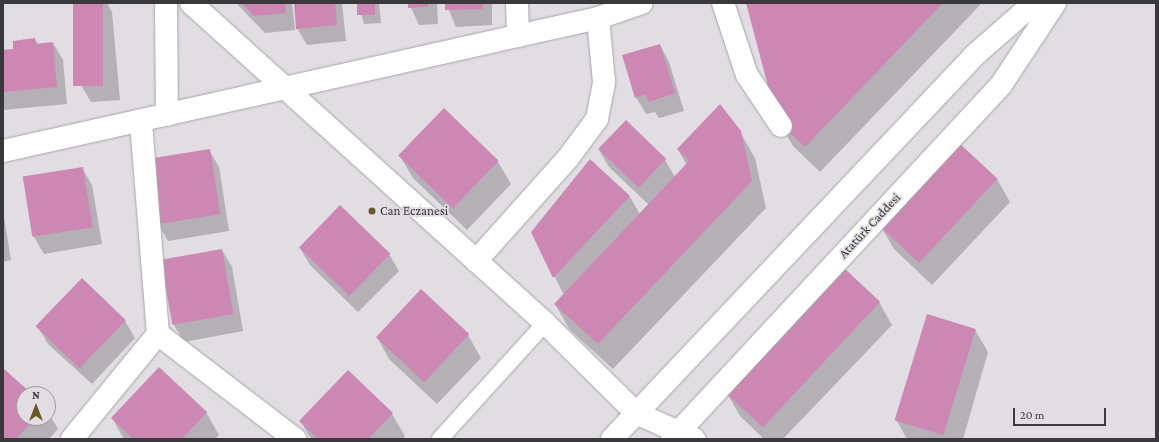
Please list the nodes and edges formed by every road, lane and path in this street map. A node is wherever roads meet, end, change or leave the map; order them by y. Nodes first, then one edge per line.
1 (166, 3) edge
2 (191, 3) edge
3 (517, 3) edge
4 (642, 3) edge
5 (723, 3) edge
6 (1034, 3) edge
7 (1056, 3) edge
8 (598, 18) junction
9 (518, 36) junction
10 (284, 88) junction
11 (166, 114) junction
12 (141, 121) junction
13 (781, 126) dead end
14 (3, 152) edge
15 (476, 261) junction
16 (545, 323) junction
17 (158, 334) junction
18 (636, 413) junction
19 (682, 436) edge
20 (72, 439) edge
21 (294, 439) edge
22 (440, 439) edge
23 (612, 439) edge

1 - 11 street
2 - 10 street
3 - 9 street
4 - 8 street
5 - 13 street
6 - 18 street
7 - 19 street, Atatürk Caddesi
8 - 9 street
8 - 15 street
9 - 10 street
10 - 11 street
10 - 15 street
11 - 12 street
12 - 14 street
12 - 17 street
15 - 16 street
16 - 18 street
16 - 22 lane
17 - 20 street
17 - 21 street
18 - 19 street
18 - 23 street

